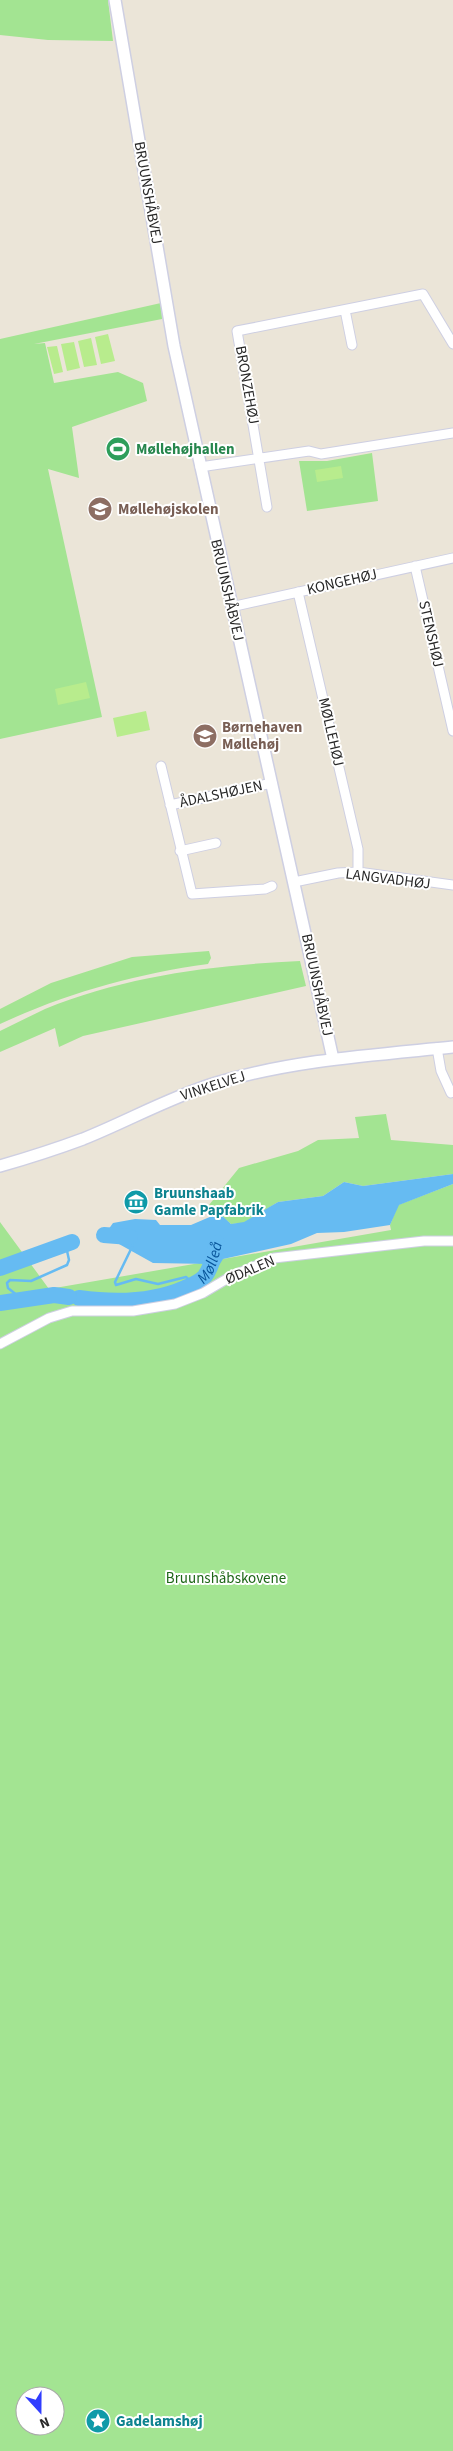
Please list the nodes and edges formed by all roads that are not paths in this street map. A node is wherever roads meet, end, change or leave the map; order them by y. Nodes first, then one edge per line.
1 (114, 0) edge
2 (345, 310) junction
3 (453, 344) edge
4 (352, 345) dead end
5 (453, 433) edge
6 (259, 458) junction
7 (200, 467) junction
8 (267, 507) dead end
9 (453, 558) edge
10 (415, 566) junction
11 (298, 592) junction
12 (231, 607) junction
13 (453, 731) edge
14 (161, 766) dead end
15 (272, 783) junction
16 (170, 805) junction
17 (216, 843) dead end
18 (180, 851) junction
19 (358, 872) junction
20 (294, 882) junction
21 (453, 885) edge
22 (272, 886) dead end
23 (453, 1047) edge
24 (437, 1048) junction
25 (333, 1059) junction
26 (451, 1093) dead end
27 (0, 1166) edge
28 (453, 1241) edge
29 (0, 1344) edge

1 - 7 street, BRUUNSHÅBVEJ
2 - 3 street, BRONZEHØJ
2 - 4 street
2 - 6 street, BRONZEHØJ
5 - 6 street
6 - 7 street
6 - 8 street, BRONZEHØJ
7 - 12 street, BRUUNSHÅBVEJ
9 - 10 street, KONGEHØJ
10 - 11 street, KONGEHØJ
10 - 13 street, STENSHØJ
11 - 12 street, KONGEHØJ
11 - 19 street, MØLLEHØJ
12 - 15 street, BRUUNSHÅBVEJ
14 - 16 street, ÅDALSHØJEN
15 - 16 street, ÅDALSHØJEN
15 - 20 street, BRUUNSHÅBVEJ
16 - 18 street, ÅDALSHØJEN
17 - 18 street
18 - 22 street, ÅDALSHØJEN
19 - 20 street, LANGVADHØJ
19 - 21 street, LANGVADHØJ
20 - 25 street, BRUUNSHÅBVEJ
23 - 24 street, VINKELVEJ
24 - 25 street, VINKELVEJ
24 - 26 street
25 - 27 street, VINKELVEJ
28 - 29 street, ØDALEN

